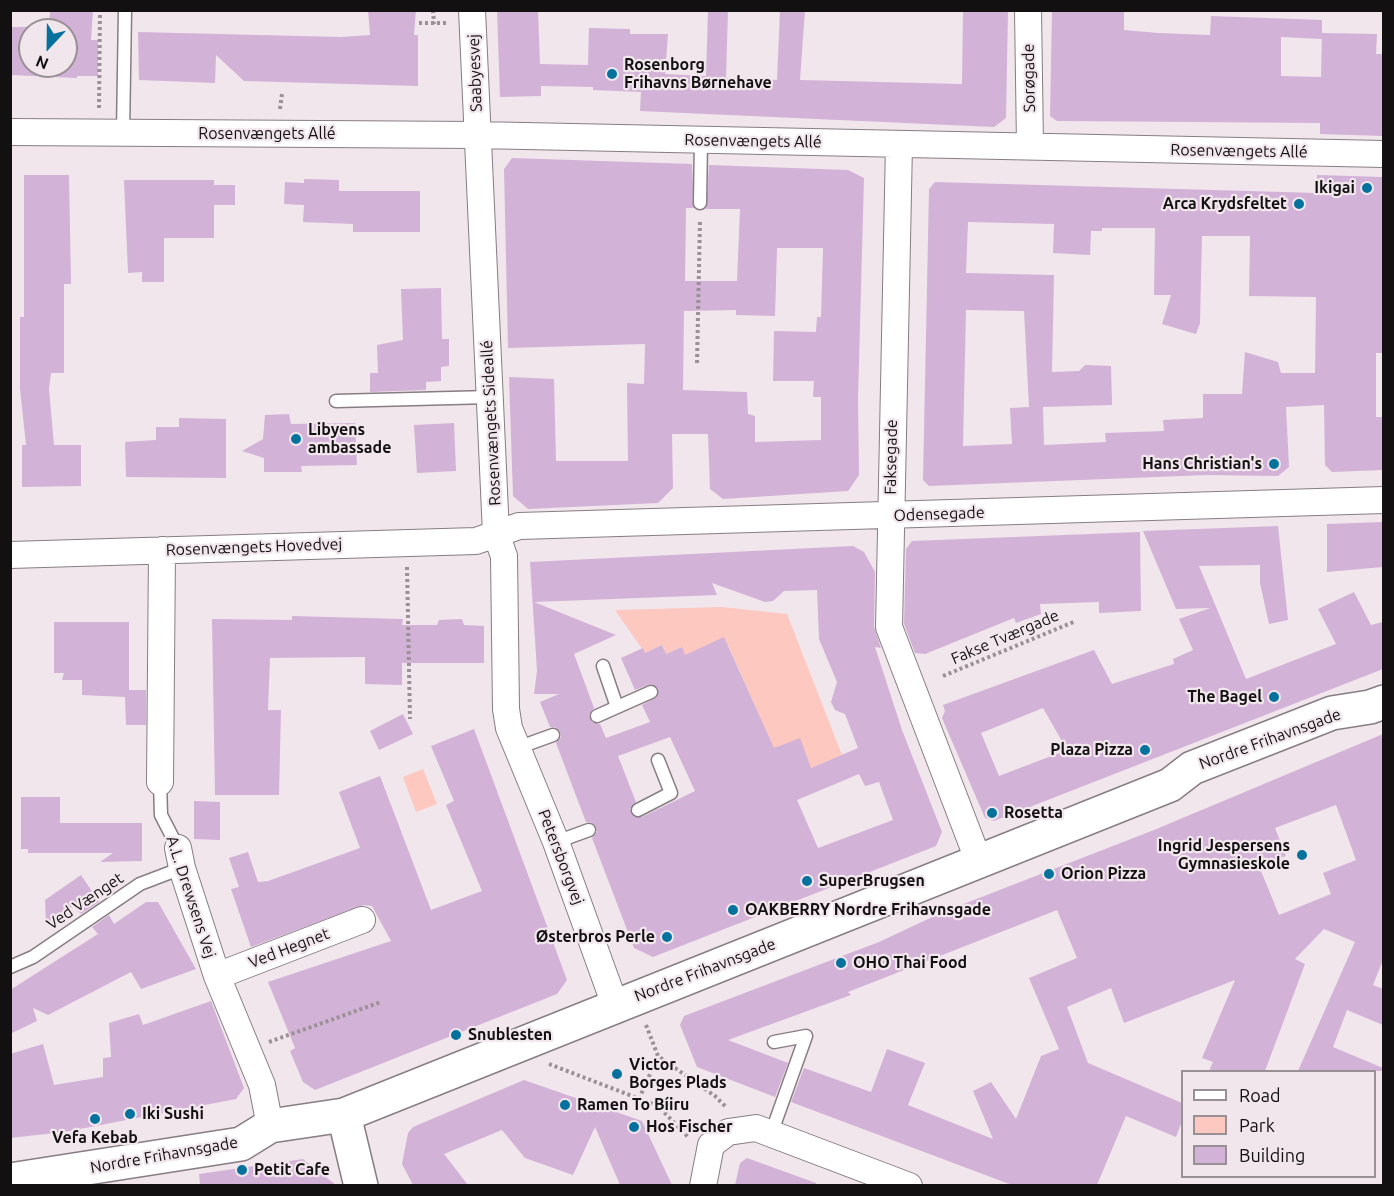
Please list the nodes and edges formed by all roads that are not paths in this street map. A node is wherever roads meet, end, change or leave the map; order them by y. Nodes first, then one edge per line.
1 (125, 10) edge
2 (472, 10) edge
3 (1028, 10) edge
4 (10, 132) edge
5 (111, 133) junction
6 (477, 135) junction
7 (701, 140) junction
8 (899, 144) junction
9 (1030, 146) junction
10 (1383, 154) edge
11 (700, 202) road end
12 (490, 397) junction
13 (336, 401) dead end
14 (1383, 500) edge
15 (890, 516) junction
16 (496, 534) junction
17 (162, 550) junction
18 (10, 555) edge
19 (603, 666) dead end
20 (651, 692) dead end
21 (1383, 702) edge
22 (617, 707) junction
23 (506, 709) joint
24 (597, 716) dead end
25 (553, 735) dead end
26 (517, 748) junction
27 (658, 760) dead end
28 (160, 782) joint
29 (638, 810) dead end
30 (589, 830) dead end
31 (556, 842) junction
32 (180, 858) junction
33 (979, 862) junction
34 (362, 920) dead end
35 (10, 967) edge
36 (217, 976) junction
37 (625, 1001) junction
38 (774, 1042) dead end
39 (344, 1115) junction
40 (270, 1126) junction
41 (749, 1132) junction
42 (10, 1180) edge
43 (362, 1185) edge
44 (703, 1185) edge
45 (909, 1185) edge

1 - 5 lane
2 - 6 street, Saabyesvej
3 - 9 street, Sorøgade
4 - 5 street, Rosenvængets Allé
5 - 6 street, Rosenvængets Allé
6 - 7 street, Rosenvængets Allé
6 - 12 street, Rosenvængets Sideallé
7 - 8 street, Rosenvængets Allé
7 - 11 lane
8 - 9 street, Rosenvængets Allé
8 - 15 street, Faksegade
9 - 10 street, Rosenvængets Allé
12 - 13 lane
12 - 16 street, Rosenvængets Sideallé
14 - 15 street, Odensegade
15 - 16 street, Odensegade
15 - 33 street, Faksegade
16 - 17 street, Rosenvængets Hovedvej
16 - 23 street, Rosenvængets Sideallé
17 - 18 street, Rosenvængets Hovedvej
17 - 28 street, A.L. Drewsens Vej
19 - 22 lane
20 - 22 lane
21 - 33 street, Nordre Frihavnsgade
22 - 24 lane
23 - 26 street, Petersborgvej
25 - 26 lane
26 - 31 street, Petersborgvej
27 - 29 lane
28 - 32 lane, A.L. Drewsens Vej
30 - 31 lane
31 - 37 street, Petersborgvej
32 - 35 lane, Ved Vænget
32 - 36 street, A.L. Drewsens Vej
33 - 37 street, Nordre Frihavnsgade
34 - 36 street, Ved Hegnet
36 - 40 street, A.L. Drewsens Vej
37 - 39 street, Nordre Frihavnsgade
38 - 41 lane
39 - 40 street, Nordre Frihavnsgade
39 - 43 street
40 - 42 street, Nordre Frihavnsgade
41 - 44 street
41 - 45 street

